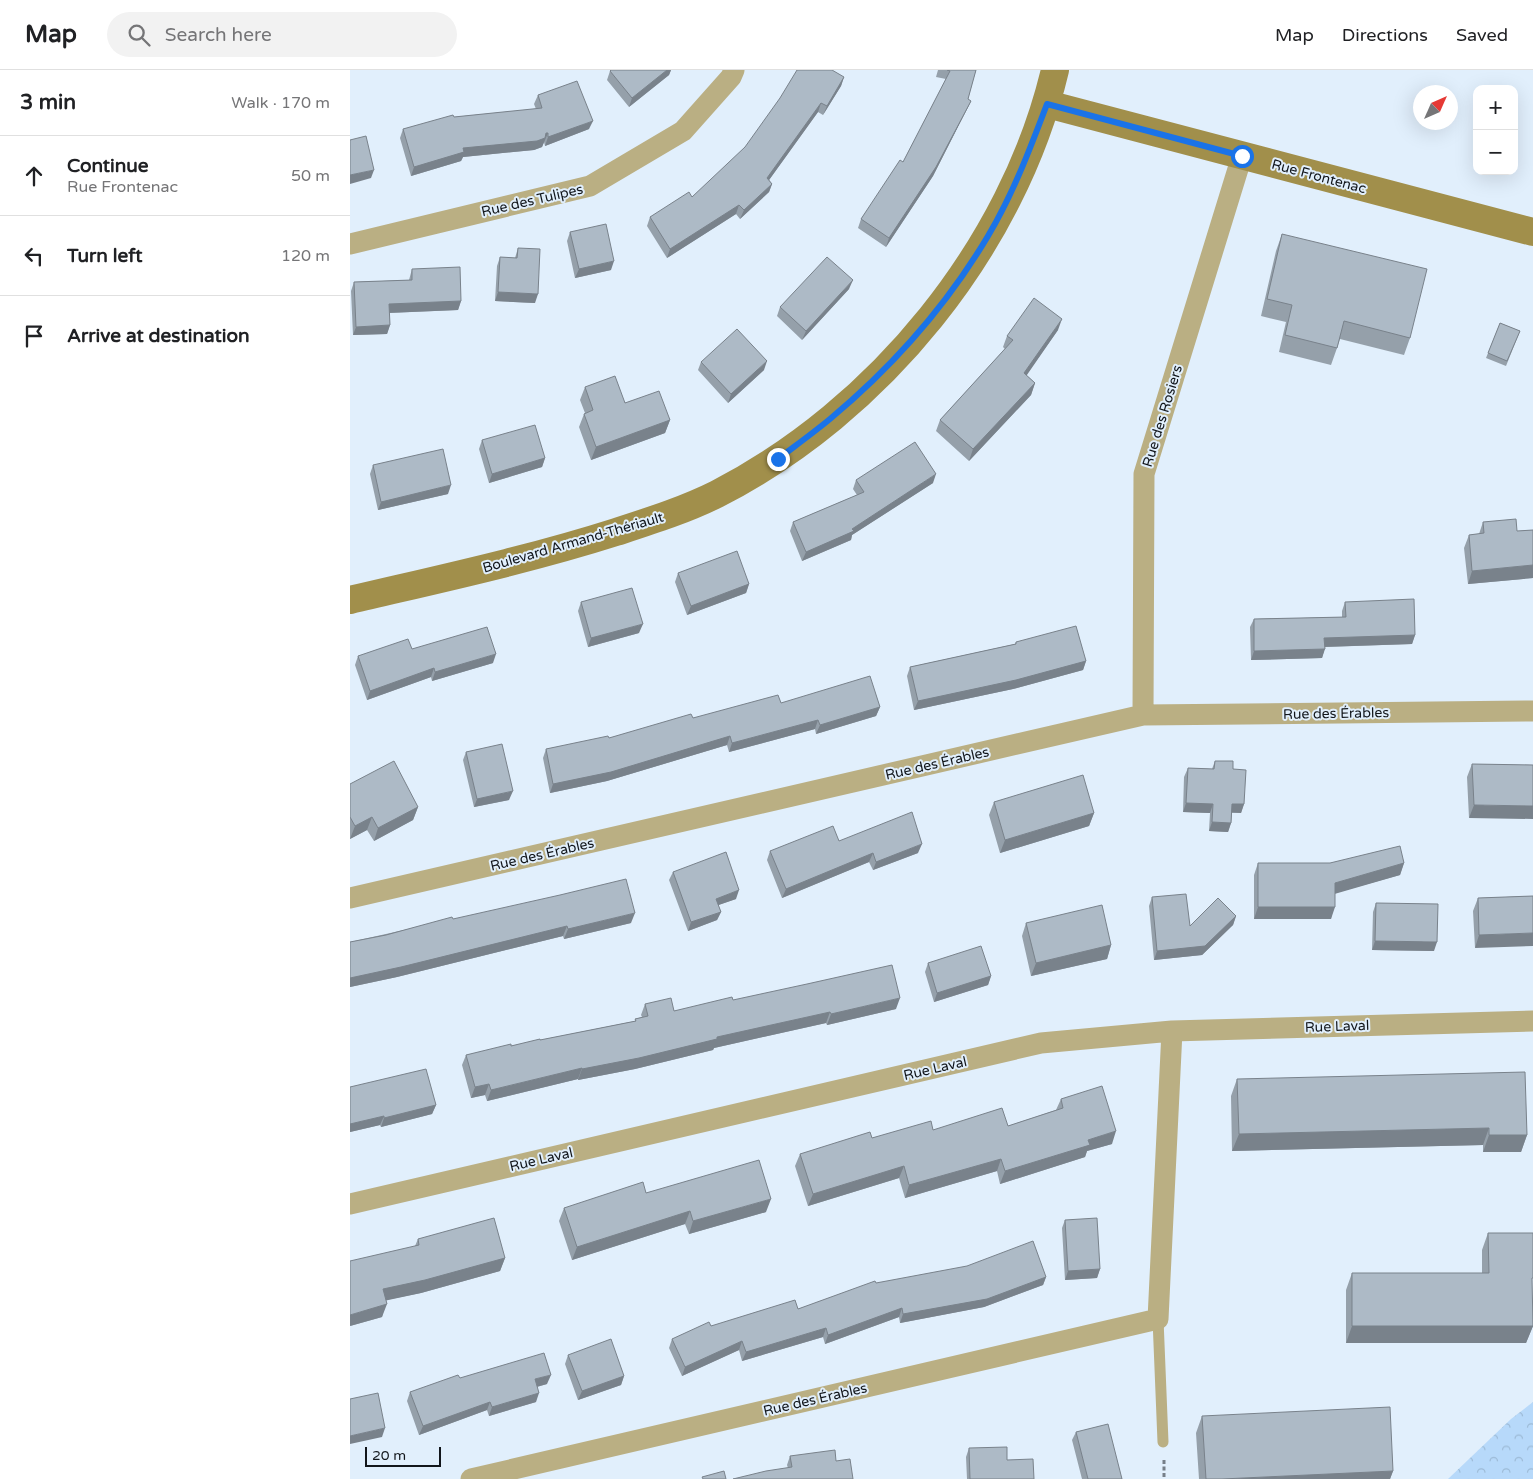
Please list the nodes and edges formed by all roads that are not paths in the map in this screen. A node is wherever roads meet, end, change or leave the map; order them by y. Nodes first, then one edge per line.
1 (734, 70) edge
2 (1055, 70) edge
3 (1047, 104) junction
4 (1242, 156) junction
5 (1533, 232) edge
6 (350, 244) edge
7 (350, 600) edge
8 (1533, 711) edge
9 (1143, 716) junction
10 (350, 898) edge
11 (1533, 1021) edge
12 (1172, 1030) junction
13 (350, 1204) edge
14 (1158, 1318) junction
15 (1163, 1442) dead end
16 (472, 1479) edge

1 - 6 street, Rue des Tulipes
2 - 3 street, Boulevard Armand-Thériault
3 - 4 street, Rue Frontenac
3 - 7 street, Boulevard Armand-Thériault
4 - 5 street, Rue Frontenac
4 - 9 street, Rue des Rosiers
8 - 9 street, Rue des Érables
9 - 10 street, Rue des Érables
11 - 12 street, Rue Laval
12 - 13 street, Rue Laval
12 - 14 street
14 - 15 lane
14 - 16 street, Rue des Érables

